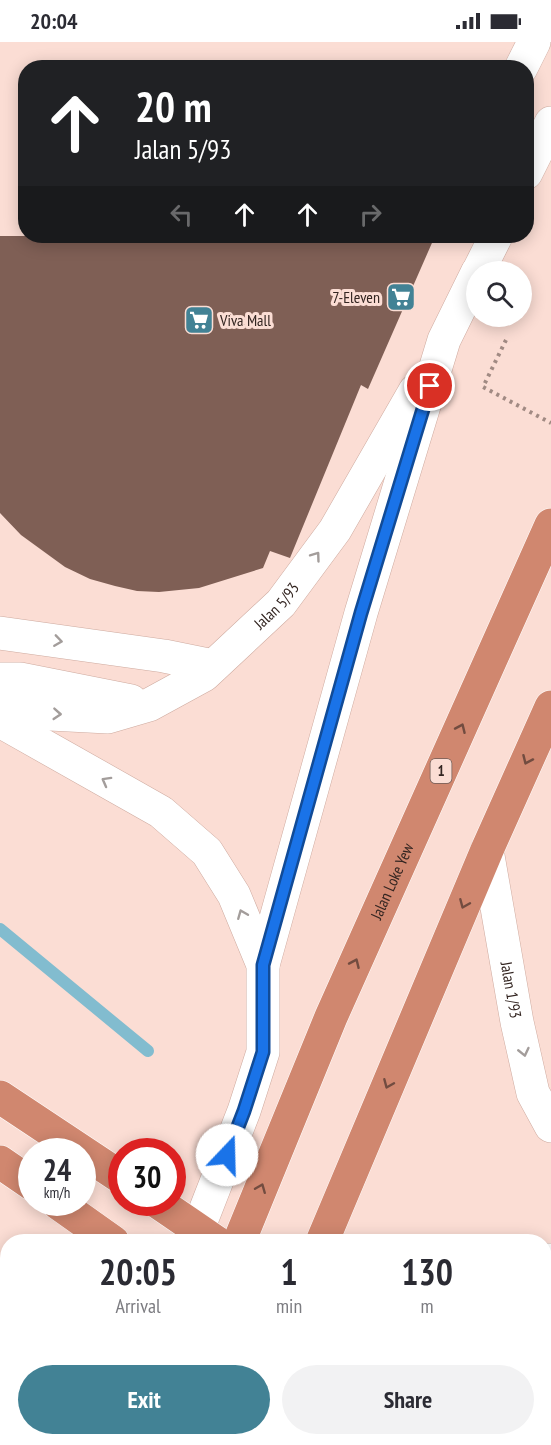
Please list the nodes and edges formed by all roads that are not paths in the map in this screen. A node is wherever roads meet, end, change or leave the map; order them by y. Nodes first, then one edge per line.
1 (534, 42) edge
2 (526, 60) edge
3 (492, 243) edge
4 (483, 261) edge
5 (466, 295) edge
6 (444, 340) junction
7 (551, 525) edge
8 (0, 633) edge
9 (213, 666) junction
10 (0, 679) edge
11 (0, 703) edge
12 (149, 705) junction
13 (551, 707) edge
14 (0, 721) edge
15 (487, 850) junction
16 (263, 965) junction
17 (0, 1097) edge
18 (551, 1126) edge
19 (0, 1162) edge
20 (108, 1169) edge
21 (18, 1174) edge
22 (76, 1216) edge
23 (178, 1216) edge
24 (102, 1234) edge
25 (196, 1234) edge
26 (204, 1234) edge
27 (242, 1234) edge
28 (325, 1234) edge

1 - 2 street
3 - 4 street
5 - 6 street
9 -> 6 street, Jalan 5/93
6 - 16 street
27 -> 7 highway, Jalan Loke Yew / 1
8 -> 9 street
9 - 12 street, Jalan 5/93
10 - 12 street
11 -> 12 street, Jalan 5/93
13 -> 15 highway
16 -> 14 street
15 -> 18 street, Jalan 1/93
15 -> 28 highway
16 - 25 street
17 - 20 highway
19 - 21 highway
22 - 24 highway
23 - 26 highway, bridge

